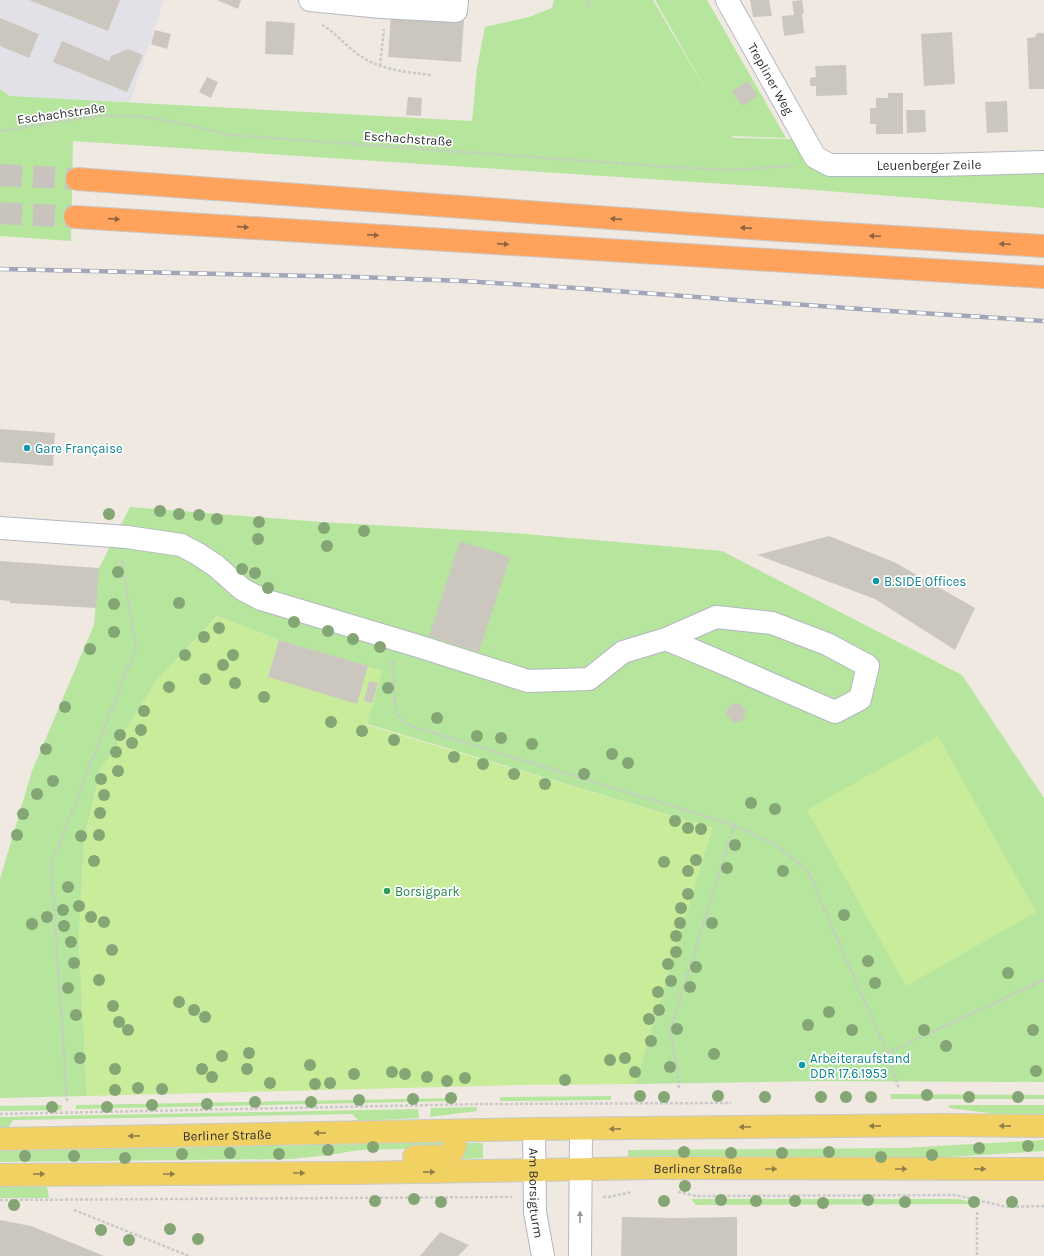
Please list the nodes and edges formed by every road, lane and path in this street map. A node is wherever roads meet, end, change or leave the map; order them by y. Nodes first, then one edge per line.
1 (310, 0) edge
2 (457, 0) edge
3 (588, 0) edge
4 (727, 0) edge
5 (383, 4) edge
6 (589, 9) dead end
7 (316, 21) dead end
8 (380, 66) junction
9 (431, 75) dead end
10 (0, 131) edge
11 (815, 157) junction
12 (1044, 162) edge
13 (77, 179) tunnel mouth
14 (75, 217) tunnel mouth
15 (1044, 246) edge
16 (1044, 277) edge
17 (0, 528) edge
18 (127, 537) junction
19 (666, 639) junction
20 (386, 659) dead end
21 (734, 825) junction
22 (1044, 980) edge
23 (887, 1053) junction
24 (678, 1088) dead end
25 (898, 1089) dead end
26 (67, 1101) dead end
27 (626, 1103) dead end
28 (0, 1114) edge
29 (1044, 1126) edge
30 (534, 1129) junction
31 (581, 1129) junction
32 (454, 1131) junction
33 (0, 1139) edge
34 (1044, 1169) edge
35 (535, 1170) junction
36 (581, 1170) junction
37 (352, 1173) junction
38 (0, 1174) edge
39 (676, 1191) dead end
40 (480, 1197) dead end
41 (0, 1200) edge
42 (1044, 1206) edge
43 (74, 1210) dead end
44 (977, 1212) dead end
45 (188, 1256) edge
46 (543, 1256) edge
47 (580, 1256) edge
48 (977, 1256) edge

1 - 5 street
2 - 5 street
3 - 6 path
4 - 11 street, Trepliner Weg
5 - 8 path
7 - 8 path
8 - 9 path
10 - 11 path, Eschachstraße
11 - 12 street, Leuenberger Zeile
15 -> 13 highway
14 -> 16 highway
17 - 18 street
18 - 19 street
18 - 26 path
19 - 19 street
20 - 21 path
21 - 23 path
21 - 24 path
22 - 23 path
23 - 25 path
27 - 28 path
29 -> 31 main road, Berliner Straße
30 - 31 main road, Berliner Straße
30 - 32 main road, Berliner Straße
30 - 35 street, Am Borsigturm
31 - 36 street
32 -> 33 main road, Berliner Straße
32 - 37 main road
36 -> 34 main road, Berliner Straße
35 - 36 main road, Berliner Straße
37 -> 35 main road, Berliner Straße
35 - 46 street, Am Borsigturm
47 -> 36 street
38 -> 37 main road, Berliner Straße
39 - 42 path
40 - 41 path
43 - 45 path
44 - 48 path

